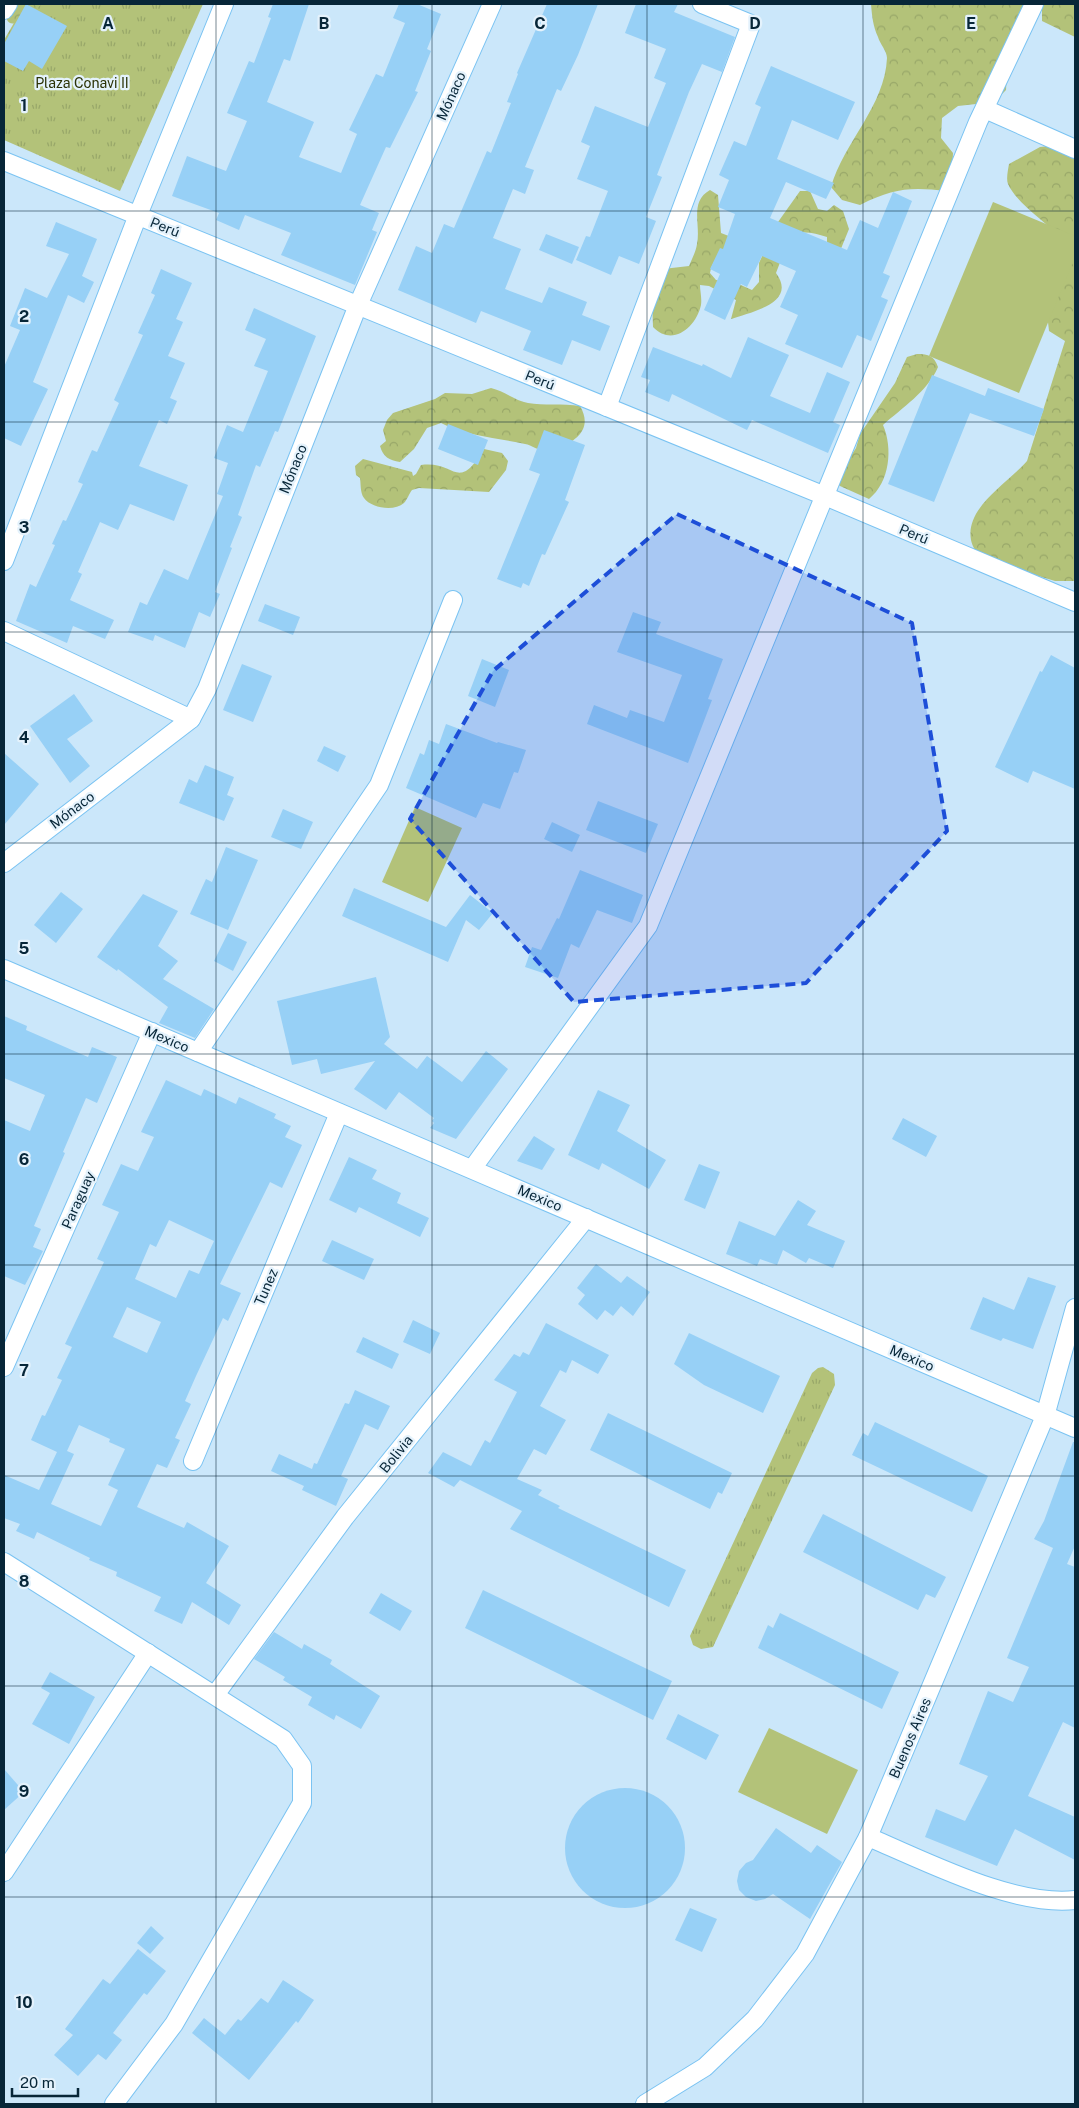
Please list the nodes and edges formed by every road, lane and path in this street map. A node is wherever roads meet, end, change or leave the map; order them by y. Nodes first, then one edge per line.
1 (8, 4) edge
2 (224, 4) edge
3 (492, 4) edge
4 (702, 4) edge
5 (1034, 4) edge
6 (4, 10) edge
7 (985, 109) junction
8 (1075, 149) edge
9 (4, 160) edge
10 (138, 215) junction
11 (358, 305) junction
12 (606, 407) junction
13 (825, 496) junction
14 (4, 561) edge
15 (453, 600) dead end
16 (1075, 602) edge
17 (4, 631) edge
18 (191, 720) junction
19 (4, 863) edge
20 (4, 969) edge
21 (152, 1032) junction
22 (198, 1052) junction
23 (339, 1113) junction
24 (472, 1170) junction
25 (586, 1218) junction
26 (1075, 1308) edge
27 (4, 1367) edge
28 (1045, 1416) junction
29 (1075, 1428) edge
30 (193, 1460) dead end
31 (4, 1562) edge
32 (148, 1653) junction
33 (214, 1696) junction
34 (868, 1837) junction
35 (4, 1872) edge
36 (1075, 1900) edge
37 (114, 2104) edge
38 (645, 2104) edge

1 - 6 street
2 - 10 street
3 - 11 street, Mónaco
4 - 12 street
5 - 7 street
7 - 8 street
7 - 13 street
9 - 10 street, Perú
10 - 11 street, Perú
10 - 14 street
11 - 12 street, Perú
11 - 18 street, Mónaco
12 - 13 street, Perú
13 - 16 street, Perú
13 - 24 street
15 - 22 street
17 - 18 street
18 - 19 street, Mónaco
20 - 21 street, Mexico
21 - 22 street, Mexico
21 - 27 street, Paraguay
22 - 23 street, Mexico
23 - 24 street, Mexico
23 - 30 street, Tunez
24 - 25 street, Mexico
25 - 28 street, Mexico
25 - 33 street, Bolivia
26 - 28 street, Buenos Aires
28 - 29 street, Mexico
28 - 34 street, Buenos Aires
31 - 32 street
32 - 33 street
32 - 35 street
33 - 37 street
34 - 36 street
34 - 38 street, Buenos Aires

